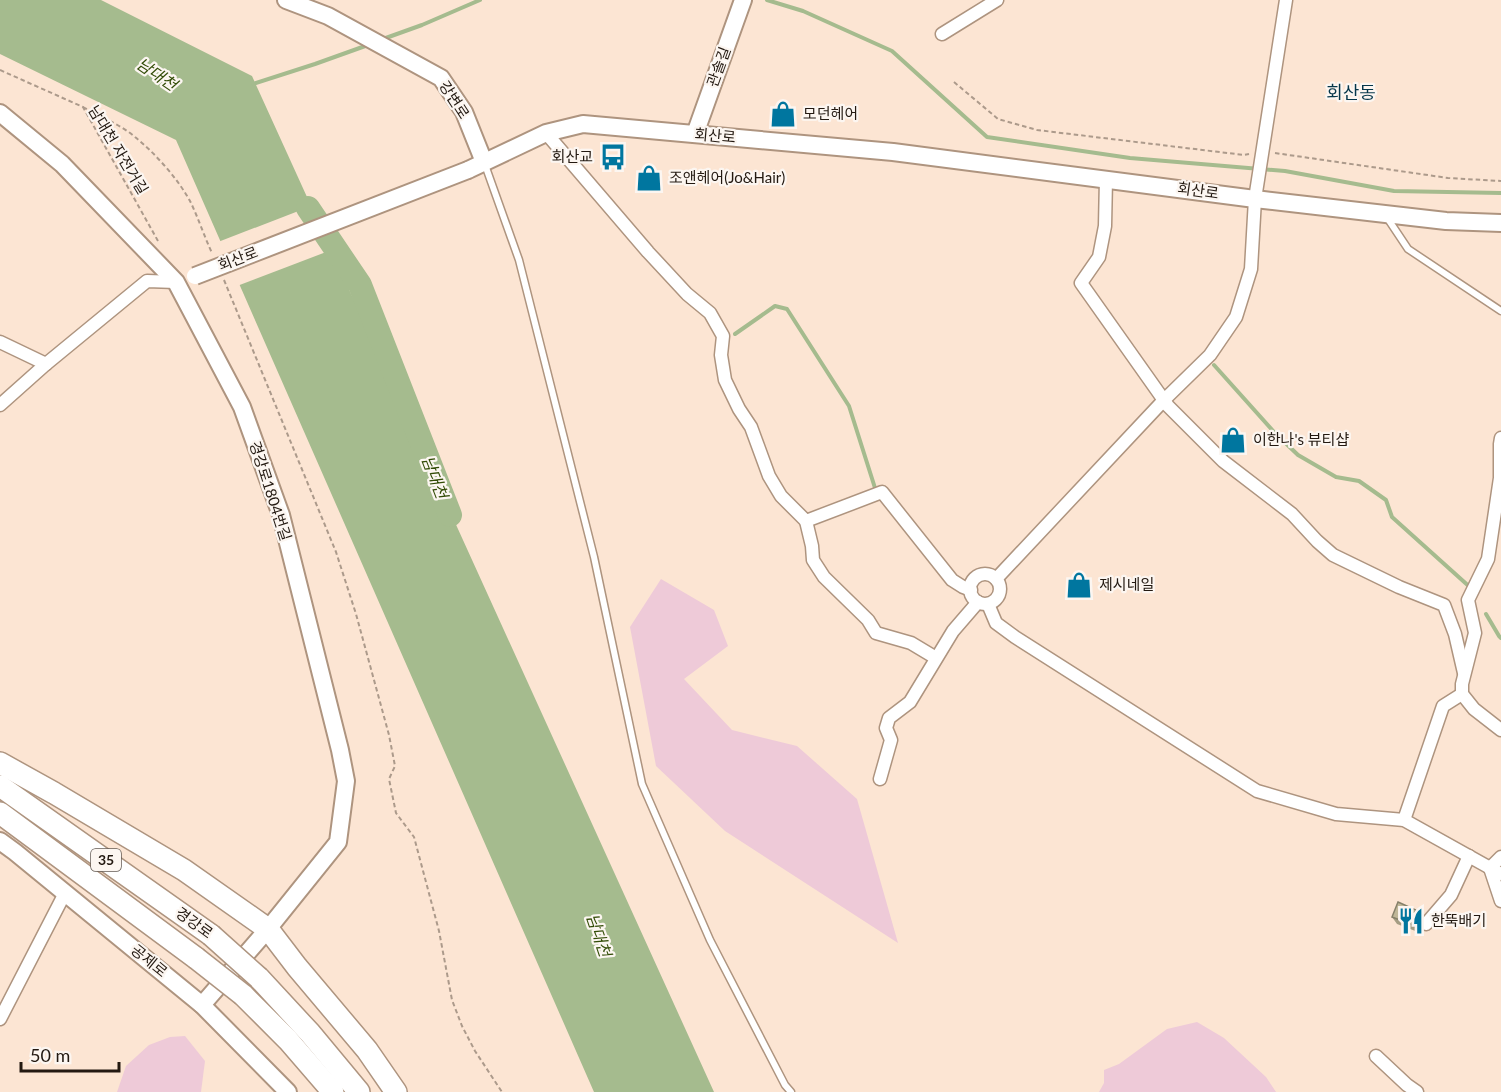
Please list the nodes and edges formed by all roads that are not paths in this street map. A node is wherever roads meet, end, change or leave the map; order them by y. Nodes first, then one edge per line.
1 (286, 0) edge
2 (997, 0) edge
3 (1286, 0) edge
4 (743, 1) edge
5 (942, 34) dead end
6 (0, 113) edge
7 (546, 133) junction
8 (694, 135) junction
9 (484, 162) junction
10 (1106, 179) junction
11 (1256, 199) junction
12 (1384, 213) junction
13 (1501, 223) edge
14 (176, 282) junction
15 (1501, 311) edge
16 (0, 342) edge
17 (46, 364) junction
18 (1164, 400) junction
19 (0, 405) edge
20 (1501, 438) edge
21 (806, 521) junction
22 (996, 579) junction
23 (971, 590) junction
24 (983, 603) junction
25 (936, 658) junction
26 (1464, 673) junction
27 (1462, 694) junction
28 (1501, 730) edge
29 (0, 763) edge
30 (880, 779) dead end
31 (0, 786) edge
32 (0, 813) edge
33 (1404, 820) junction
34 (0, 841) edge
35 (1468, 856) junction
36 (1501, 857) edge
37 (1496, 871) edge
38 (65, 893) junction
39 (1501, 901) edge
40 (1426, 924) dead end
41 (267, 929) junction
42 (202, 1005) junction
43 (0, 1019) edge
44 (1376, 1056) dead end
45 (288, 1092) edge
46 (333, 1092) edge
47 (359, 1092) edge
48 (396, 1092) edge
49 (791, 1092) edge
50 (1417, 1092) edge

1 - 9 street, 강변로
2 - 5 street
3 - 11 street
4 - 8 street, 관솔길
6 - 14 street, 경강로1804번길
7 - 8 street, 회산로
7 - 9 street, 회산로
7 - 21 street
8 - 10 street, 회산로
9 - 14 street, 회산로, bridge
9 - 49 lane
10 - 11 street, 회산로
10 - 18 street
11 - 12 street, 회산로
11 - 18 street
12 - 13 street, 회산로
12 - 15 lane
14 - 17 street, 회산로
14 - 41 street, 경강로1804번길
16 - 17 street
17 - 19 street, 회산로
18 - 22 street
18 - 26 street
20 - 26 street
21 - 23 street
21 - 25 street
22 - 23 street
22 - 24 street
23 - 24 street
24 - 25 street
24 - 33 street
25 - 30 street
26 - 27 street
27 - 28 street
27 - 33 street
29 - 41 highway
31 - 47 highway, 경강로 / 35, bridge
32 - 46 highway, 경강로, bridge
33 - 35 street
34 - 38 street, 공제로
35 - 37 street
35 - 40 street
36 - 37 street
37 - 39 street
38 - 42 street, 공제로
38 - 43 street
41 - 42 street, 경강로1804번길
41 - 48 highway
42 - 45 street, 공제로
44 - 50 street

